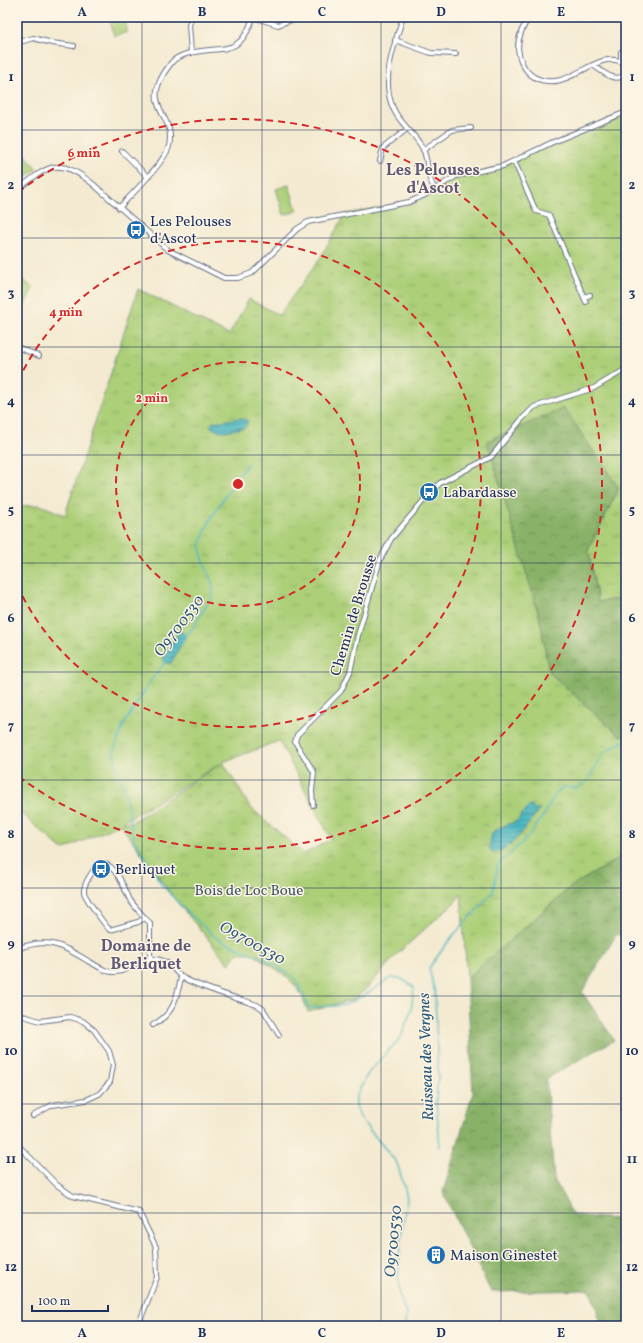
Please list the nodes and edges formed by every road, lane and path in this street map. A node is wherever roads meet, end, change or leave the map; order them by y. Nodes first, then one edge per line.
1 (192, 17) edge
2 (253, 17) edge
3 (299, 17) edge
4 (403, 17) edge
5 (530, 17) edge
6 (396, 40) junction
7 (17, 42) edge
8 (74, 46) dead end
9 (626, 49) edge
10 (191, 53) junction
11 (456, 54) dead end
12 (621, 61) junction
13 (626, 64) edge
14 (593, 65) junction
15 (626, 74) edge
16 (626, 112) edge
17 (471, 128) dead end
18 (408, 129) junction
19 (424, 150) junction
20 (122, 151) dead end
21 (380, 161) dead end
22 (514, 161) junction
23 (147, 176) junction
24 (435, 189) junction
25 (17, 190) edge
26 (119, 208) junction
27 (590, 295) dead end
28 (584, 297) junction
29 (586, 302) dead end
30 (17, 347) edge
31 (38, 356) dead end
32 (626, 369) edge
33 (313, 805) dead end
34 (145, 918) junction
35 (17, 948) edge
36 (150, 959) junction
37 (182, 978) junction
38 (17, 1014) edge
39 (154, 1026) dead end
40 (280, 1036) dead end
41 (33, 1116) dead end
42 (17, 1144) edge
43 (138, 1326) edge

1 - 10 street
2 - 3 street
2 - 10 street
4 - 6 street
5 - 14 street
6 - 11 street
6 - 18 street
7 - 8 street
9 - 12 street
10 - 23 street
12 - 13 street
12 - 14 street
14 - 15 street
16 - 22 street
17 - 19 street
18 - 19 street
18 - 21 street
19 - 24 street
20 - 23 street
22 - 24 street
22 - 28 street
23 - 26 street
24 - 26 street
25 - 26 street
27 - 28 street
28 - 29 street
30 - 31 street
32 - 33 street, Chemin de Brousse
34 - 34 street
34 - 36 street
35 - 36 street
36 - 37 street
37 - 39 street
37 - 40 street
38 - 41 street
42 - 43 street

